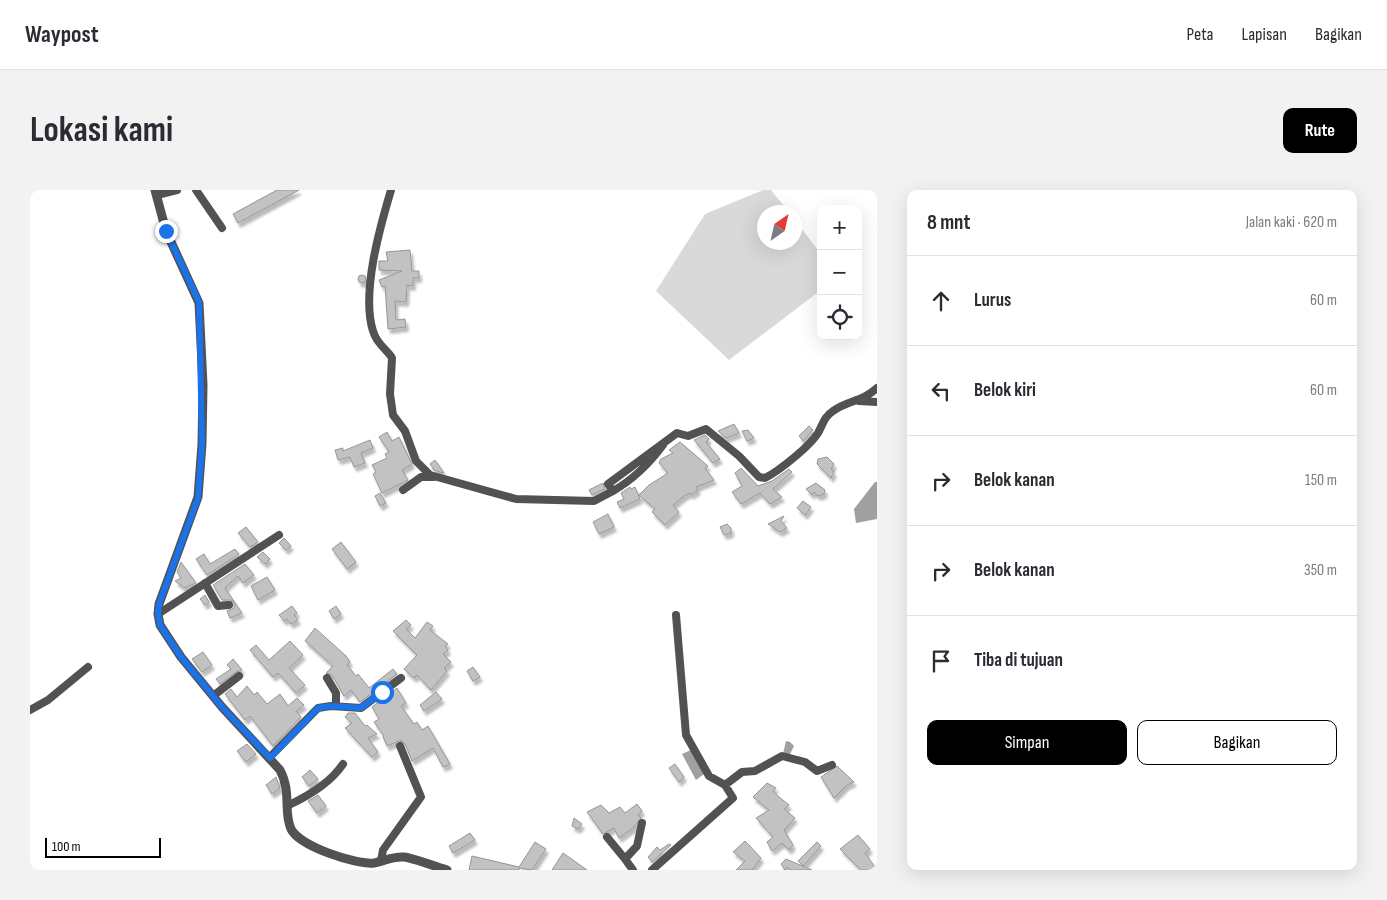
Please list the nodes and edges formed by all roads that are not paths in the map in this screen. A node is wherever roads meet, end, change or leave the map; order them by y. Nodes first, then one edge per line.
1 (177, 190) edge
2 (196, 190) edge
3 (391, 190) edge
4 (156, 192) edge
5 (222, 228) dead end
6 (877, 388) edge
7 (859, 401) junction
8 (877, 402) edge
9 (436, 477) junction
10 (403, 490) dead end
11 (279, 535) dead end
12 (205, 583) junction
13 (229, 605) dead end
14 (158, 614) junction
15 (676, 615) dead end
16 (88, 666) dead end
17 (239, 676) dead end
18 (328, 678) dead end
19 (401, 678) dead end
20 (213, 696) junction
21 (336, 706) junction
22 (30, 710) edge
23 (400, 746) dead end
24 (270, 758) junction
25 (344, 764) dead end
26 (832, 765) dead end
27 (725, 785) junction
28 (289, 805) junction
29 (642, 823) dead end
30 (607, 837) dead end
31 (625, 859) junction
32 (381, 860) junction
33 (448, 870) edge
34 (633, 870) edge
35 (652, 870) edge

1 - 4 street
2 - 5 street
3 - 9 street
4 - 14 street
6 - 7 street
7 - 8 street
7 - 9 street
9 - 10 street
11 - 12 street
12 - 13 street
12 - 14 street
14 - 20 street
15 - 27 street
16 - 22 street
17 - 20 street
18 - 21 street
19 - 21 street
20 - 24 street
21 - 24 street
23 - 32 street
24 - 28 street
25 - 28 street
26 - 27 street
27 - 35 street
28 - 32 street
29 - 31 street
30 - 31 street
31 - 34 street
32 - 33 street

